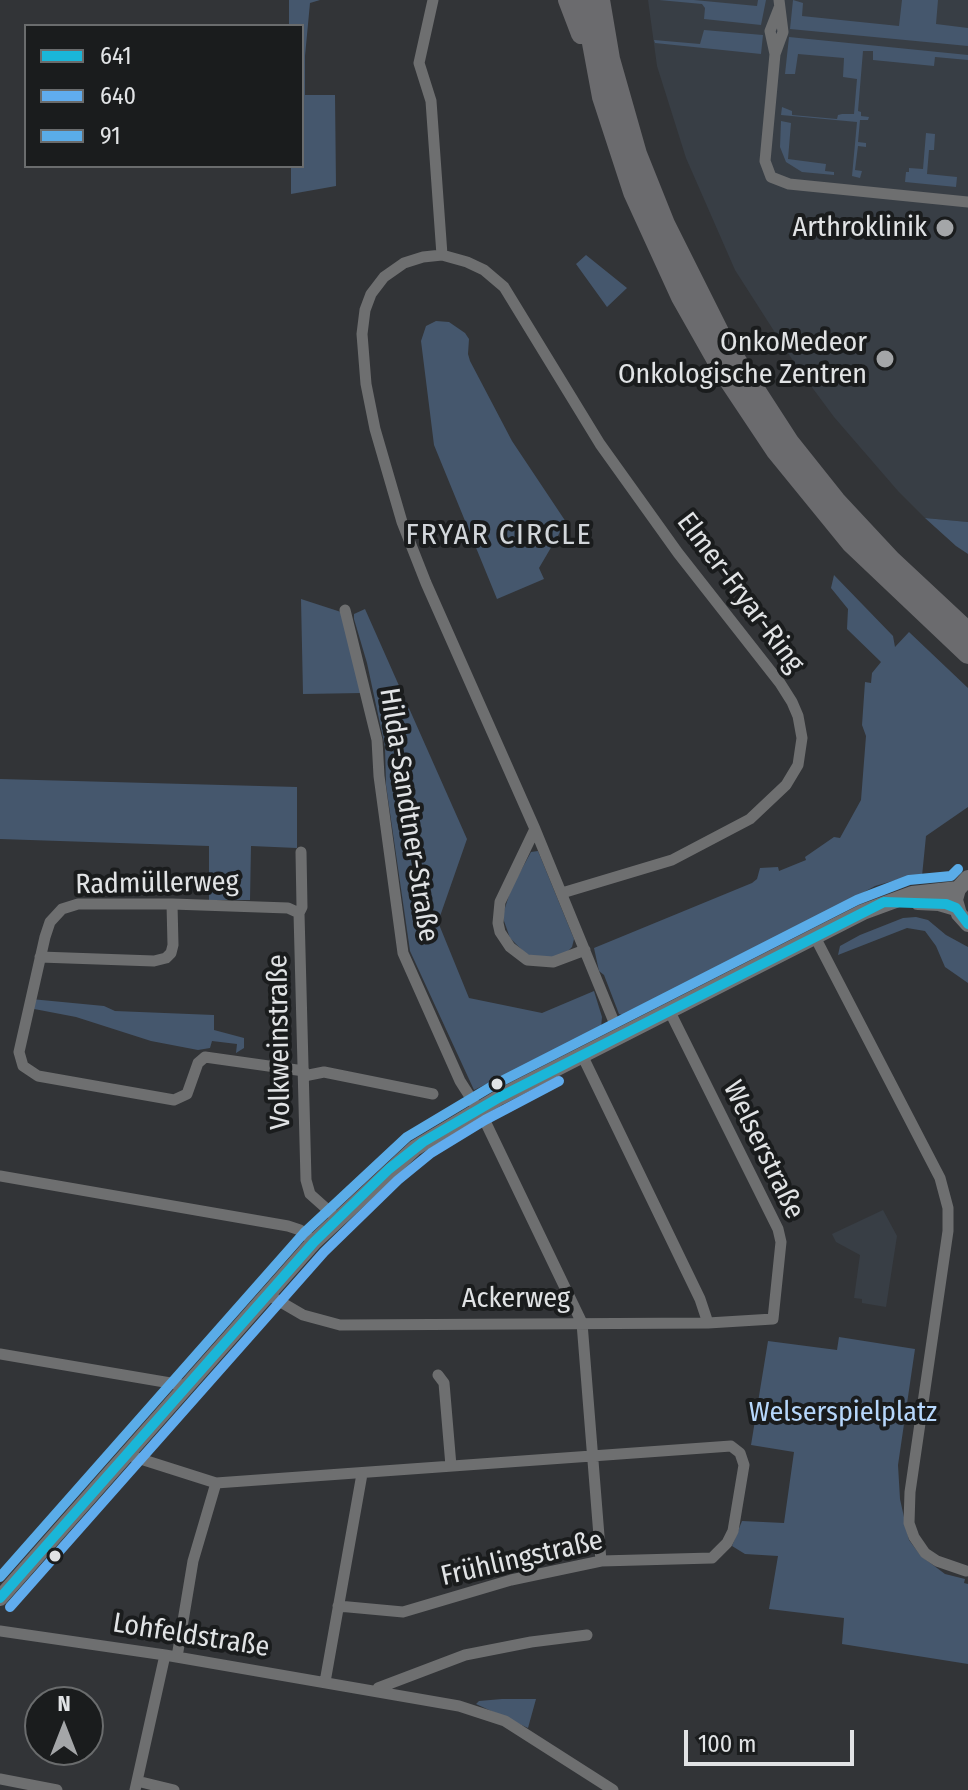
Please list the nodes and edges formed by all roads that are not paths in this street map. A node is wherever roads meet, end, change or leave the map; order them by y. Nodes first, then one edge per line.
1 (433, 0) edge
2 (779, 4) edge
3 (587, 5) edge
4 (968, 202) edge
5 (442, 255) junction
6 (345, 610) dead end
7 (964, 626) edge
8 (968, 654) edge
9 (535, 829) junction
10 (301, 852) dead end
11 (963, 883) edge
12 (562, 893) junction
13 (884, 902) junction
14 (172, 904) junction
15 (956, 908) junction
16 (299, 913) junction
17 (968, 924) edge
18 (815, 937) junction
19 (585, 950) junction
20 (40, 957) junction
21 (669, 1010) junction
22 (614, 1022) dead end
23 (582, 1055) junction
24 (304, 1073) junction
25 (433, 1094) dead end
26 (478, 1108) junction
27 (0, 1176) edge
28 (338, 1219) junction
29 (314, 1242) junction
30 (267, 1294) junction
31 (773, 1319) joint
32 (582, 1323) junction
33 (708, 1323) junction
34 (0, 1354) edge
35 (438, 1375) dead end
36 (188, 1386) junction
37 (128, 1455) junction
38 (593, 1455) junction
39 (451, 1466) junction
40 (362, 1474) junction
41 (216, 1483) junction
42 (601, 1561) junction
43 (966, 1571) edge
44 (0, 1598) edge
45 (338, 1606) junction
46 (0, 1631) edge
47 (587, 1635) dead end
48 (171, 1656) junction
49 (325, 1682) junction
50 (373, 1690) junction
51 (0, 1779) edge
52 (136, 1786) edge
53 (57, 1790) edge
54 (174, 1790) edge
55 (613, 1790) edge

1 - 5 street
2 - 4 street
3 - 7 highway
3 - 8 highway
5 - 9 street
5 - 12 street, Elmer-Fryar-Ring
6 - 26 street, Hilda-Sandtner-Straße
9 - 12 street
9 - 19 street
10 - 16 street, Volkweinstraße
11 - 13 street
11 - 15 street
12 - 19 street
13 - 15 street
13 - 18 street
14 - 16 street, Radmüllerweg
14 - 20 street, Radmüllerweg
14 - 20 street
15 - 17 street
16 - 24 street, Volkweinstraße
18 - 21 street
18 - 43 street
19 - 22 street
20 - 24 street, Radmüllerweg
21 - 23 street
21 - 31 street, Welserstraße
23 - 26 street
23 - 33 street
24 - 25 street
24 - 28 street, Volkweinstraße
26 - 28 street
26 - 32 street, Hilda-Sandtner-Straße
27 - 29 street
28 - 29 street
29 - 30 street
30 - 32 street, Ackerweg
30 - 36 street
31 - 33 street, Ackerweg
32 - 33 street, Ackerweg
32 - 38 street
34 - 36 street
35 - 39 street
36 - 37 street
37 - 41 street
37 - 44 street
38 - 39 street
38 - 42 street
38 - 42 street, Frühlingstraße
39 - 40 street
40 - 41 street
40 - 45 street
41 - 48 street
42 - 45 street, Frühlingstraße
45 - 49 street
46 - 48 street, Lohfeldstraße
47 - 50 street
48 - 49 street, Lohfeldstraße
48 - 52 street
49 - 50 street, Lohfeldstraße
50 - 55 street, Lohfeldstraße
51 - 53 street
52 - 54 street

